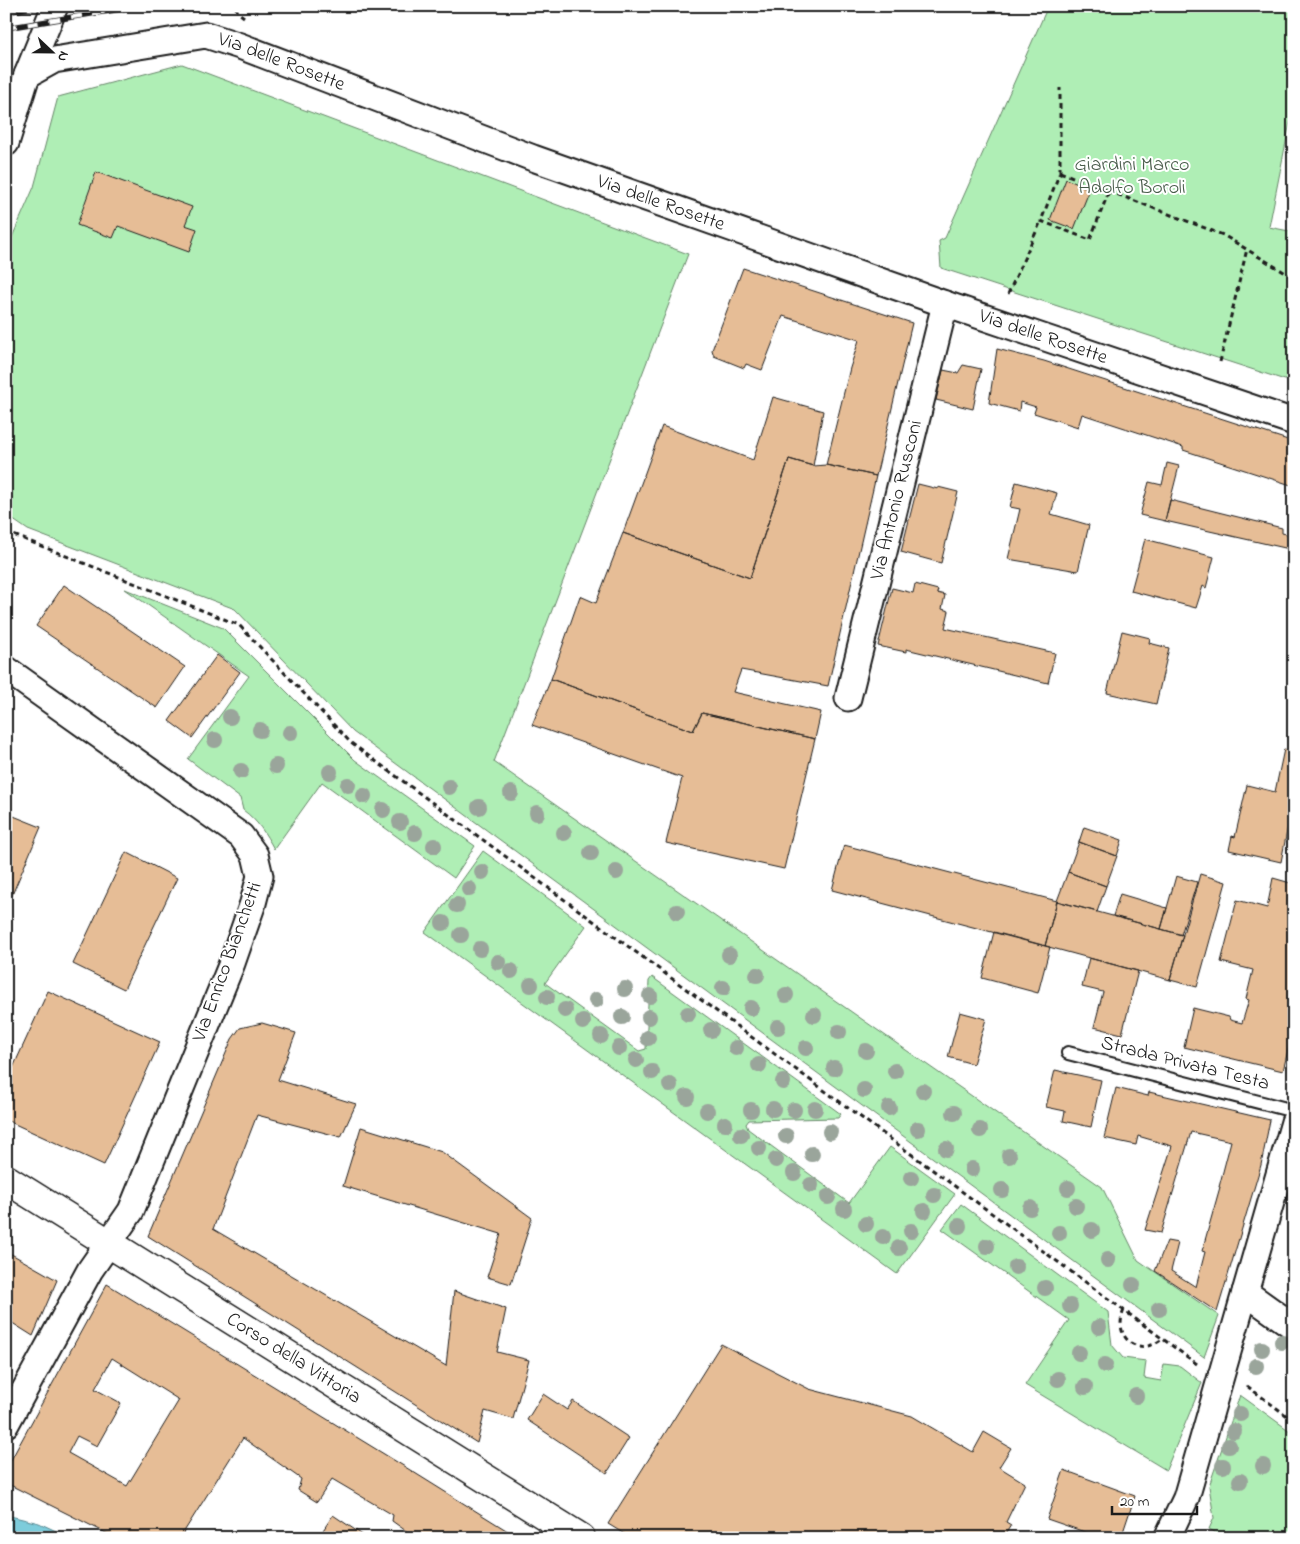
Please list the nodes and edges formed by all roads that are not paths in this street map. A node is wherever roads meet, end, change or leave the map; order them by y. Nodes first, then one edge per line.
1 (55, 6) edge
2 (27, 75) junction
3 (6, 143) edge
4 (945, 304) junction
5 (1294, 422) edge
6 (6, 669) edge
7 (848, 698) dead end
8 (1068, 1054) dead end
9 (1294, 1111) edge
10 (1294, 1122) edge
11 (6, 1179) edge
12 (109, 1243) junction
13 (1245, 1292) junction
14 (1294, 1327) edge
15 (6, 1424) edge
16 (581, 1538) edge
17 (1167, 1538) edge

1 - 2 street
2 - 3 street
2 - 4 street, Via delle Rosette
4 - 5 street, Via delle Rosette
4 - 7 street, Via Antonio Rusconi
6 - 12 street, Via Enrico Bianchetti
8 - 9 lane, Strada Privata Testa
10 - 13 street
11 - 12 main road, Corso della Vittoria
12 - 15 street, Via Enrico Bianchetti
12 - 16 main road, Corso della Vittoria
13 - 14 street
13 - 17 street

